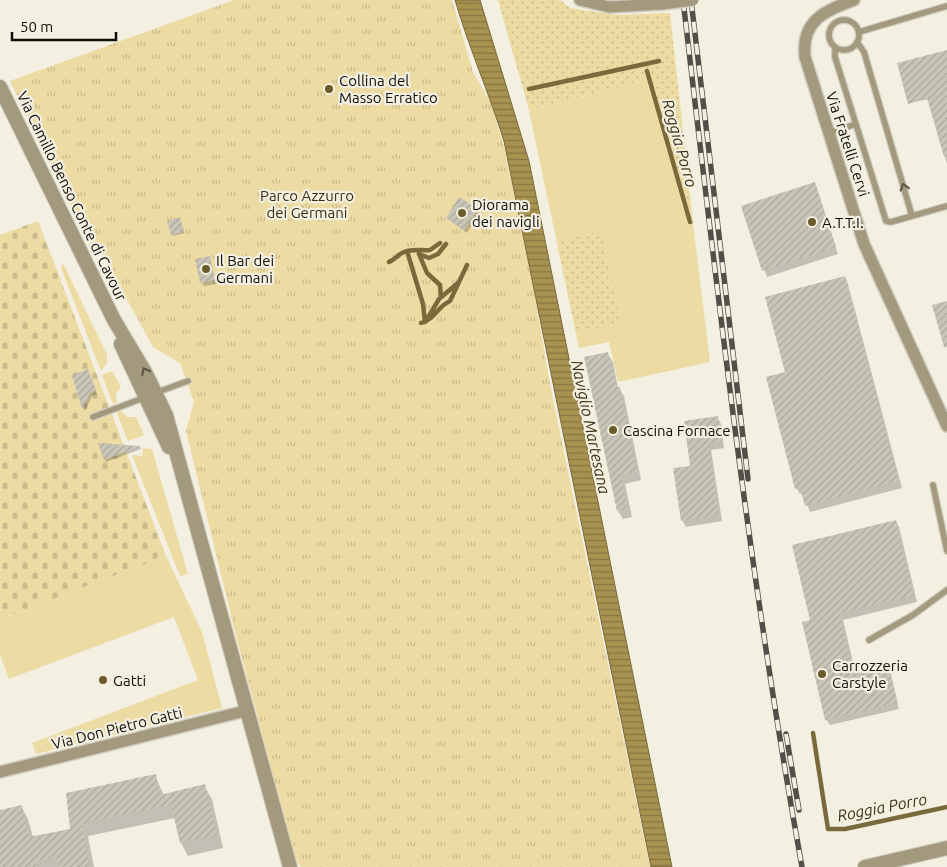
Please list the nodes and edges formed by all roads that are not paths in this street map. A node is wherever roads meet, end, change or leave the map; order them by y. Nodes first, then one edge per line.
1 (580, 0) edge
2 (693, 0) edge
3 (854, 0) edge
4 (947, 6) edge
5 (859, 32) junction
6 (857, 42) junction
7 (835, 47) junction
8 (1, 91) edge
9 (856, 124) junction
10 (829, 133) junction
11 (947, 206) edge
12 (912, 216) junction
13 (188, 381) dead end
14 (150, 395) junction
15 (93, 417) dead end
16 (947, 426) edge
17 (933, 485) dead end
18 (947, 511) edge
19 (940, 513) junction
20 (947, 551) edge
21 (947, 590) edge
22 (225, 636) junction
23 (869, 640) dead end
24 (241, 712) junction
25 (0, 772) edge
26 (947, 848) edge
27 (279, 867) edge
28 (290, 867) edge
29 (865, 867) edge

1 - 2 street, bridge
3 - 10 street, Via Fratelli Cervi
4 - 5 lane
5 - 6 lane
5 - 7 lane
6 - 7 lane
12 -> 6 lane
7 - 9 lane
8 - 14 street, Via Camillo Benso Conte di Cavour
9 - 10 lane
9 - 12 lane
10 - 16 street, Via Fratelli Cervi
11 - 12 lane
13 - 14 lane
14 - 15 lane
14 - 22 street, Via Camillo Benso Conte di Cavour
17 - 19 lane
18 - 19 lane
19 - 20 lane
21 - 23 lane
22 - 24 street, Via Camillo Benso Conte di Cavour
22 - 28 street, Via Camillo Benso Conte di Cavour
24 - 25 street, Via Don Pietro Gatti
24 - 27 street, Via Camillo Benso Conte di Cavour
26 - 29 street

